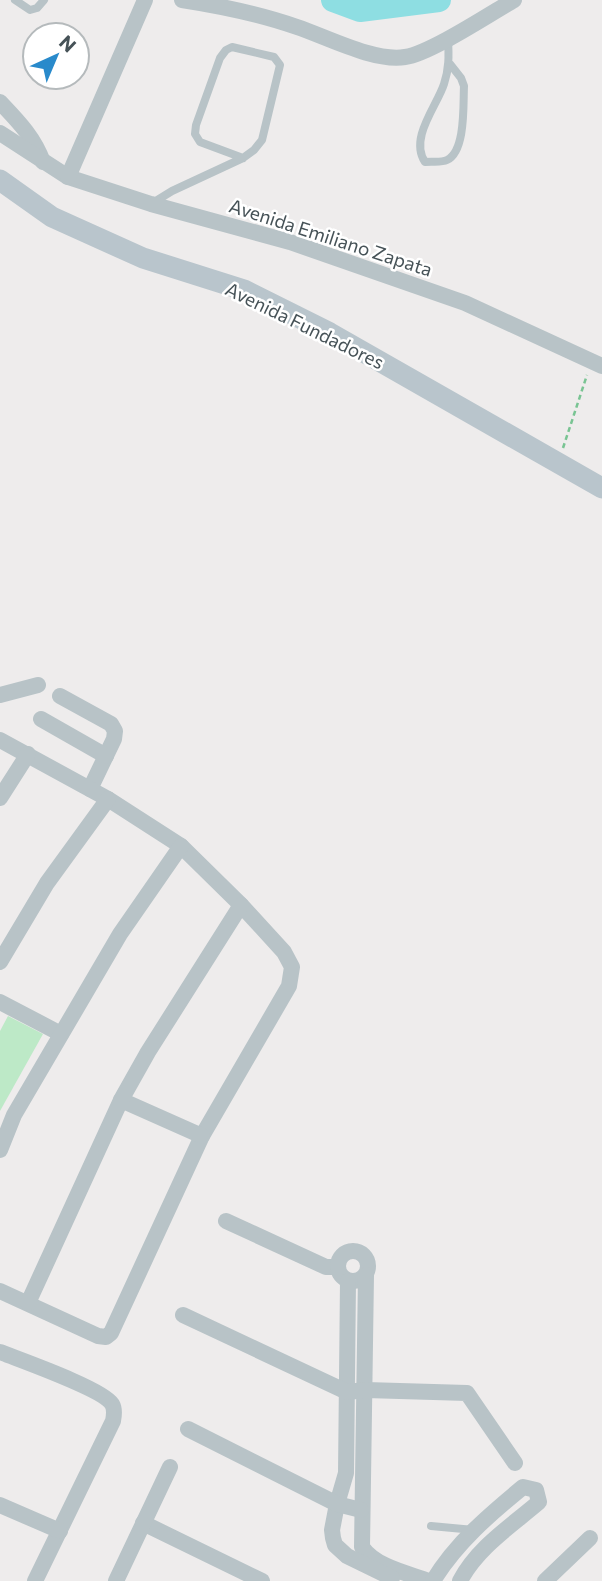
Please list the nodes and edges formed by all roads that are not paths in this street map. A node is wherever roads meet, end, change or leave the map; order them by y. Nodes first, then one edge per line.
1 (15, 0) edge
2 (44, 0) edge
3 (145, 0) edge
4 (182, 0) edge
5 (514, 0) edge
6 (448, 37) junction
7 (450, 64) junction
8 (0, 102) edge
9 (0, 133) edge
10 (243, 158) junction
11 (43, 162) junction
12 (68, 177) junction
13 (0, 180) edge
14 (0, 198) edge
15 (151, 204) junction
16 (597, 364) edge
17 (602, 488) edge
18 (602, 503) edge
19 (38, 685) dead end
20 (0, 695) edge
21 (60, 696) dead end
22 (41, 719) dead end
23 (0, 740) edge
24 (28, 754) junction
25 (106, 756) junction
26 (90, 789) junction
27 (0, 798) edge
28 (108, 799) junction
29 (181, 846) junction
30 (241, 905) junction
31 (0, 962) edge
32 (1, 1005) edge
33 (61, 1034) junction
34 (121, 1100) junction
35 (202, 1136) junction
36 (0, 1150) edge
37 (226, 1221) dead end
38 (338, 1267) junction
39 (366, 1275) junction
40 (348, 1281) junction
41 (0, 1291) edge
42 (28, 1303) junction
43 (183, 1315) dead end
44 (0, 1352) edge
45 (366, 1390) junction
46 (347, 1392) junction
47 (188, 1429) dead end
48 (515, 1463) dead end
49 (170, 1467) dead end
50 (337, 1504) junction
51 (0, 1505) edge
52 (361, 1510) junction
53 (143, 1523) junction
54 (431, 1526) dead end
55 (474, 1530) junction
56 (60, 1531) junction
57 (590, 1538) dead end
58 (380, 1568) junction
59 (555, 1578) edge
60 (36, 1581) edge
61 (116, 1581) edge
62 (262, 1581) edge
63 (399, 1581) edge
64 (431, 1581) edge
65 (460, 1581) edge

1 - 2 lane
3 - 12 street
4 - 6 street
5 - 6 street
6 - 7 lane
7 - 7 lane
8 - 11 street
9 - 11 street, Avenida Emiliano Zapata
10 - 10 lane
10 - 15 lane
11 - 12 street, Avenida Emiliano Zapata
12 - 15 street, Avenida Emiliano Zapata
13 - 17 main road, Avenida Fundadores
14 - 18 main road, Avenida Fundadores
15 - 16 street, Avenida Emiliano Zapata
19 - 20 street
21 - 25 street
22 - 25 street
23 - 24 street
24 - 26 street
24 - 27 street
25 - 26 street
26 - 28 street
28 - 29 street
28 - 31 street
29 - 30 street
29 - 33 street
30 - 34 street
30 - 35 street
32 - 33 street
33 - 36 street
34 - 35 street
34 - 42 street
35 - 42 street
37 - 38 street
38 - 39 street
38 - 40 street
39 - 40 street
39 - 45 street
40 - 46 street
41 - 42 street
43 - 46 street
44 - 56 street
45 - 46 street
45 - 48 street
45 - 52 street
46 - 50 street
47 - 50 street
49 - 53 street
50 - 52 street
50 - 58 street
51 - 56 street
52 - 58 street
53 - 61 street
53 - 62 street
54 - 55 lane
55 - 64 street
55 - 65 street
56 - 60 street
57 - 59 street
58 - 63 street
58 - 64 street

